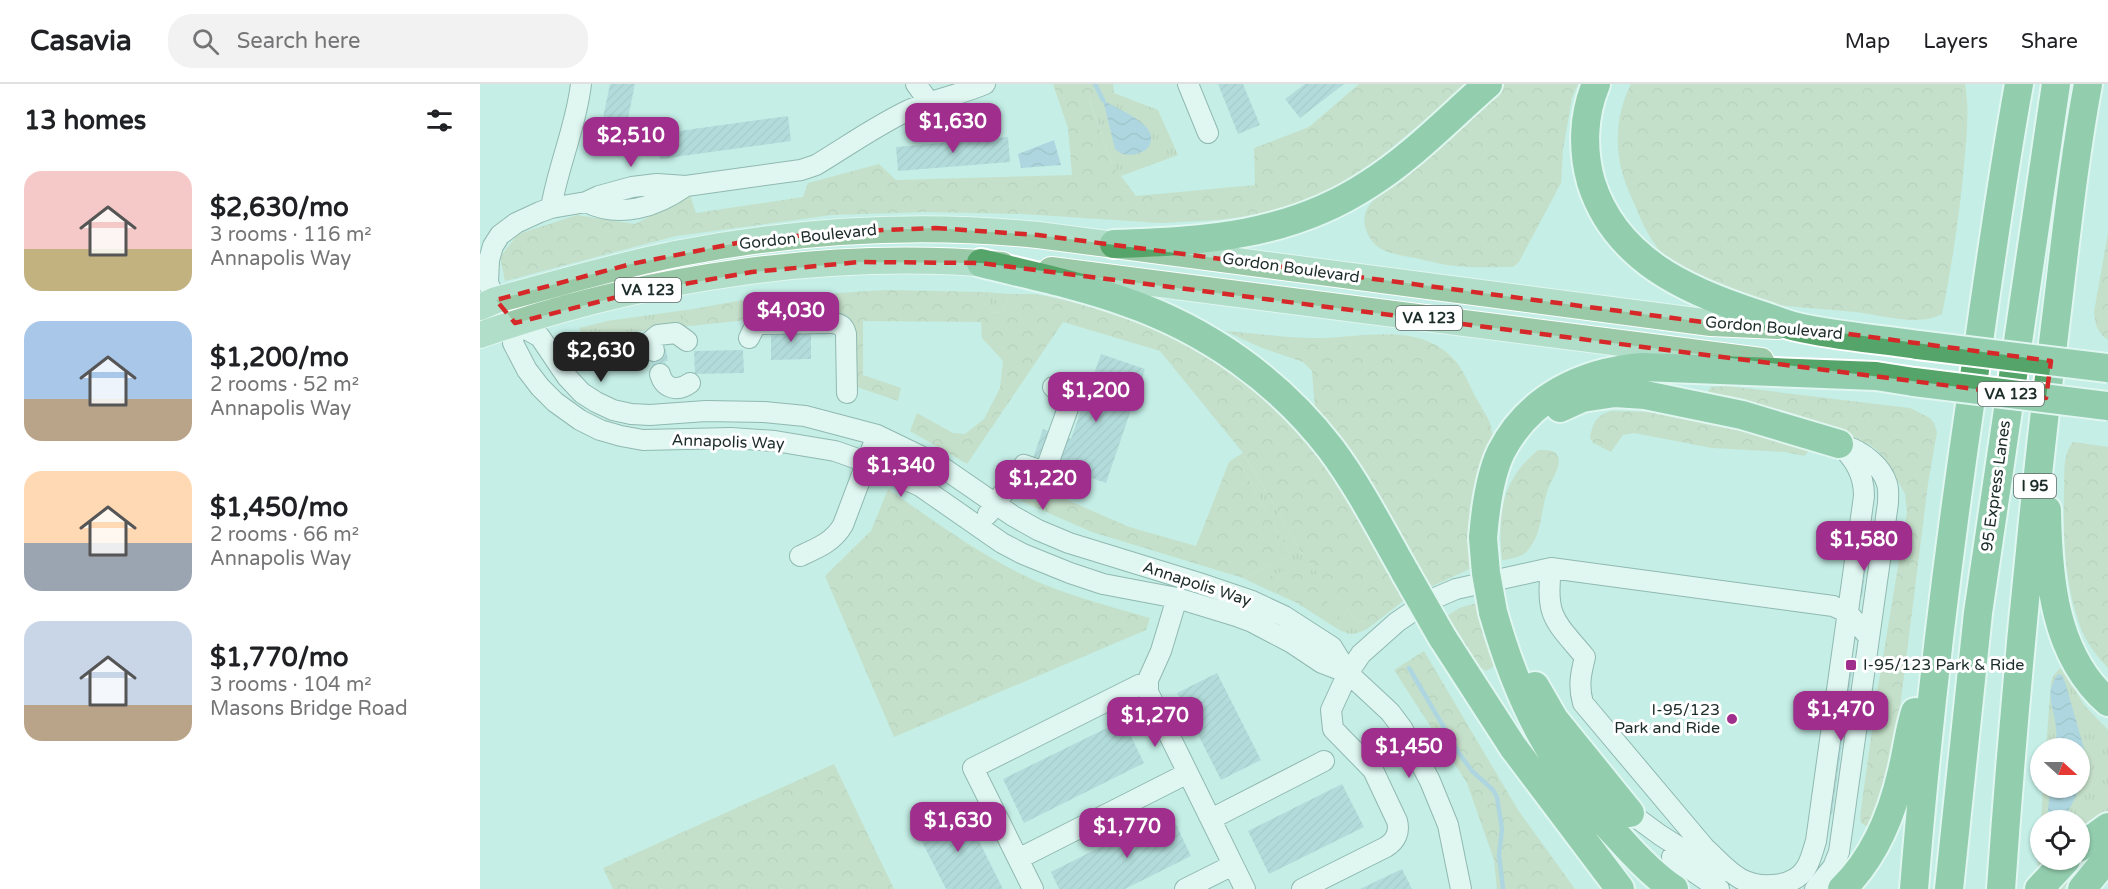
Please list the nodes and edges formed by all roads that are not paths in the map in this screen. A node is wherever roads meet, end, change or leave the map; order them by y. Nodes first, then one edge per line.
1 (581, 84) edge
2 (916, 84) edge
3 (985, 84) edge
4 (1188, 84) edge
5 (1488, 84) edge
6 (1596, 84) edge
7 (2056, 84) edge
8 (2088, 84) edge
9 (2017, 89) edge
10 (929, 102) junction
11 (1208, 133) dead end
12 (552, 208) junction
13 (2065, 243) junction
14 (1114, 244) junction
15 (981, 263) junction
16 (488, 304) edge
17 (515, 323) junction
18 (1796, 327) junction
19 (480, 335) edge
20 (749, 338) dead end
21 (687, 341) dead end
22 (654, 351) dead end
23 (2108, 368) edge
24 (660, 374) dead end
25 (1876, 376) junction
26 (690, 383) dead end
27 (1053, 387) dead end
28 (847, 393) dead end
29 (2108, 406) edge
30 (707, 411) junction
31 (877, 435) junction
32 (706, 439) junction
33 (1839, 444) junction
34 (866, 462) junction
35 (1487, 501) junction
36 (995, 504) junction
37 (980, 527) junction
38 (800, 556) dead end
39 (1551, 568) junction
40 (1177, 598) junction
41 (1848, 613) junction
42 (1497, 625) junction
43 (1868, 636) junction
44 (1938, 641) junction
45 (1348, 673) junction
46 (1148, 684) junction
47 (2108, 702) edge
48 (1324, 761) dead end
49 (1188, 773) junction
50 (1630, 813) junction
51 (1210, 819) junction
52 (2108, 827) edge
53 (2090, 840) edge
54 (2108, 857) edge
55 (1018, 858) junction
56 (1233, 865) junction
57 (2057, 870) edge
58 (1742, 879) junction
59 (1033, 889) edge
60 (1185, 889) edge
61 (1245, 889) edge
62 (1302, 889) edge
63 (1461, 889) edge
64 (1620, 889) edge
65 (1674, 889) edge
66 (1719, 889) edge
67 (1815, 889) edge
68 (1842, 889) edge
69 (1914, 889) edge
70 (1949, 889) edge
71 (2001, 889) edge
72 (2039, 889) edge
73 (2082, 889) edge

1 - 12 street
2 - 10 street
3 - 10 street
4 - 11 street
5 - 14 highway
6 - 18 highway
7 - 70 highway, 95 Express Lanes
8 - 13 highway, I 95
9 - 44 highway
10 - 12 street
12 - 16 street
13 - 47 highway
13 - 71 highway, I 95
14 - 16 main road, Gordon Boulevard / VA 123
14 - 18 main road, Gordon Boulevard / VA 123
15 - 17 main road, Gordon Boulevard / VA 123
15 - 25 main road, Gordon Boulevard / VA 123
15 - 64 highway, bridge
16 - 17 street, Annapolis Way
17 - 19 main road, Gordon Boulevard / VA 123
17 - 30 street, Annapolis Way
17 - 32 street, Annapolis Way
18 - 23 highway, Gordon Boulevard / VA 123, bridge
20 - 28 street
21 - 22 street
24 - 26 street
25 - 29 highway, Gordon Boulevard / VA 123, bridge
25 - 35 highway
27 - 36 street
30 - 31 street, Annapolis Way
30 - 32 street
31 - 34 street
31 - 36 street, Annapolis Way
32 - 34 street, Annapolis Way
33 - 35 highway
33 - 41 street
33 - 43 street
34 - 37 street, Annapolis Way
34 - 38 street
35 - 42 highway, bridge
36 - 37 street
36 - 45 street, Annapolis Way
37 - 40 street, Annapolis Way
39 - 41 street
39 - 45 street
39 - 58 street
40 - 45 street, Annapolis Way
40 - 46 street
41 - 43 street
41 - 58 street
42 - 50 highway
42 - 65 highway
43 - 67 street
44 - 68 highway
44 - 69 highway
45 - 62 street
45 - 63 street, Annapolis Way
46 - 49 street
46 - 55 street
48 - 51 street
49 - 51 street
49 - 55 street
50 - 58 street
50 - 66 street
51 - 56 street
52 - 53 highway
54 - 73 highway
55 - 59 street
56 - 60 street
56 - 61 street
57 - 72 highway

